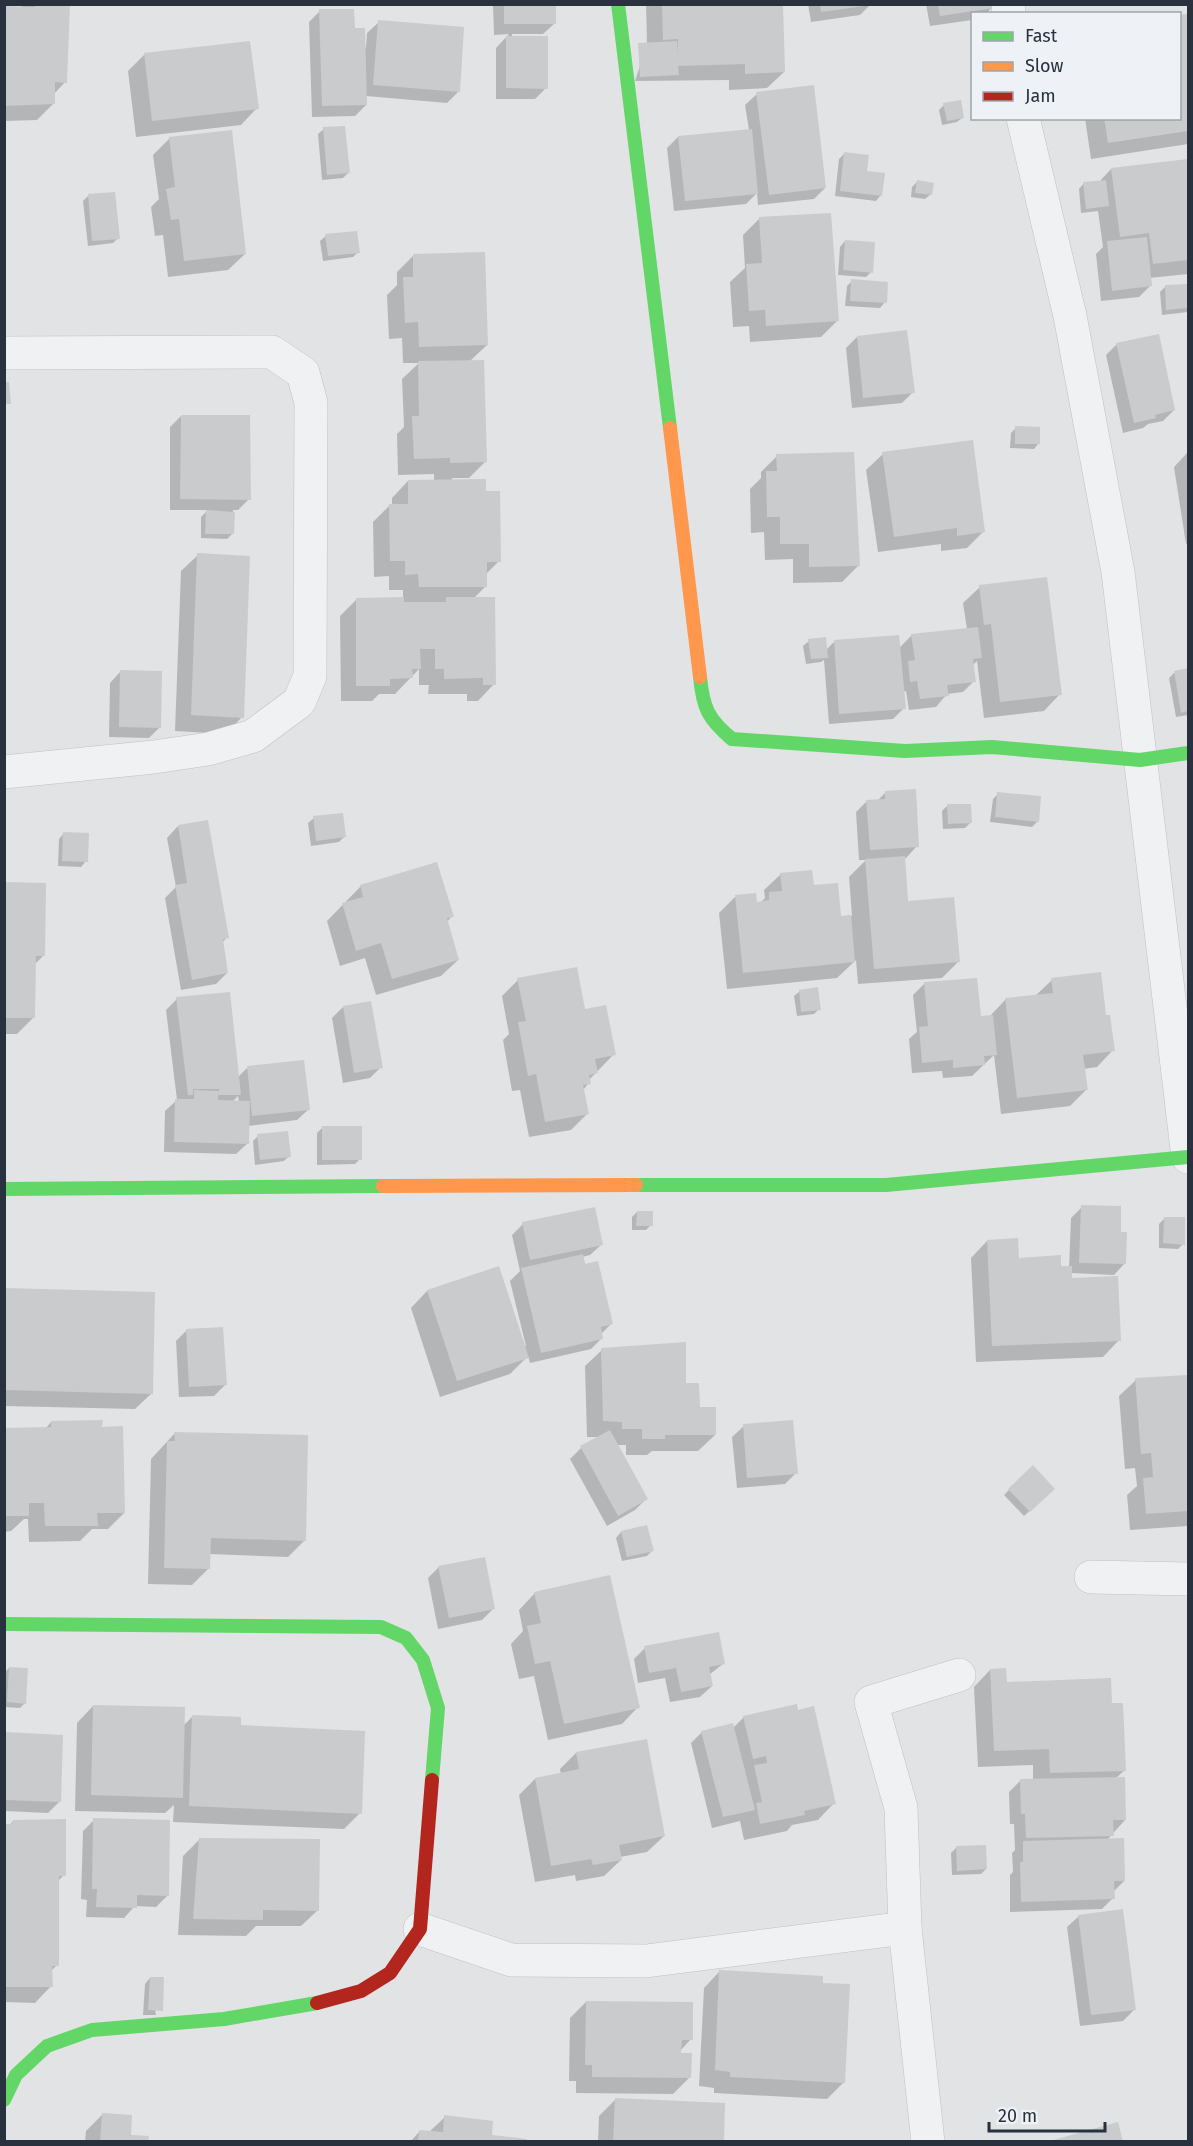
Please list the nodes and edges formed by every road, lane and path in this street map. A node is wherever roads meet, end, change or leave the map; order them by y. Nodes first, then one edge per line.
1 (618, 4) edge
2 (1023, 120) edge
3 (4, 353) edge
4 (1188, 753) edge
5 (1140, 760) junction
6 (4, 771) edge
7 (1188, 1157) edge
8 (4, 1189) edge
9 (1091, 1577) dead end
10 (1188, 1579) edge
11 (4, 1624) edge
12 (959, 1676) dead end
13 (905, 1928) junction
14 (420, 1929) junction
15 (4, 2100) edge
16 (928, 2142) edge

1 - 5 street
2 - 5 street
3 - 6 street
4 - 5 street
5 - 7 street
7 - 8 street
9 - 10 street
11 - 14 street
12 - 13 street
13 - 14 street
13 - 16 street
14 - 15 street

